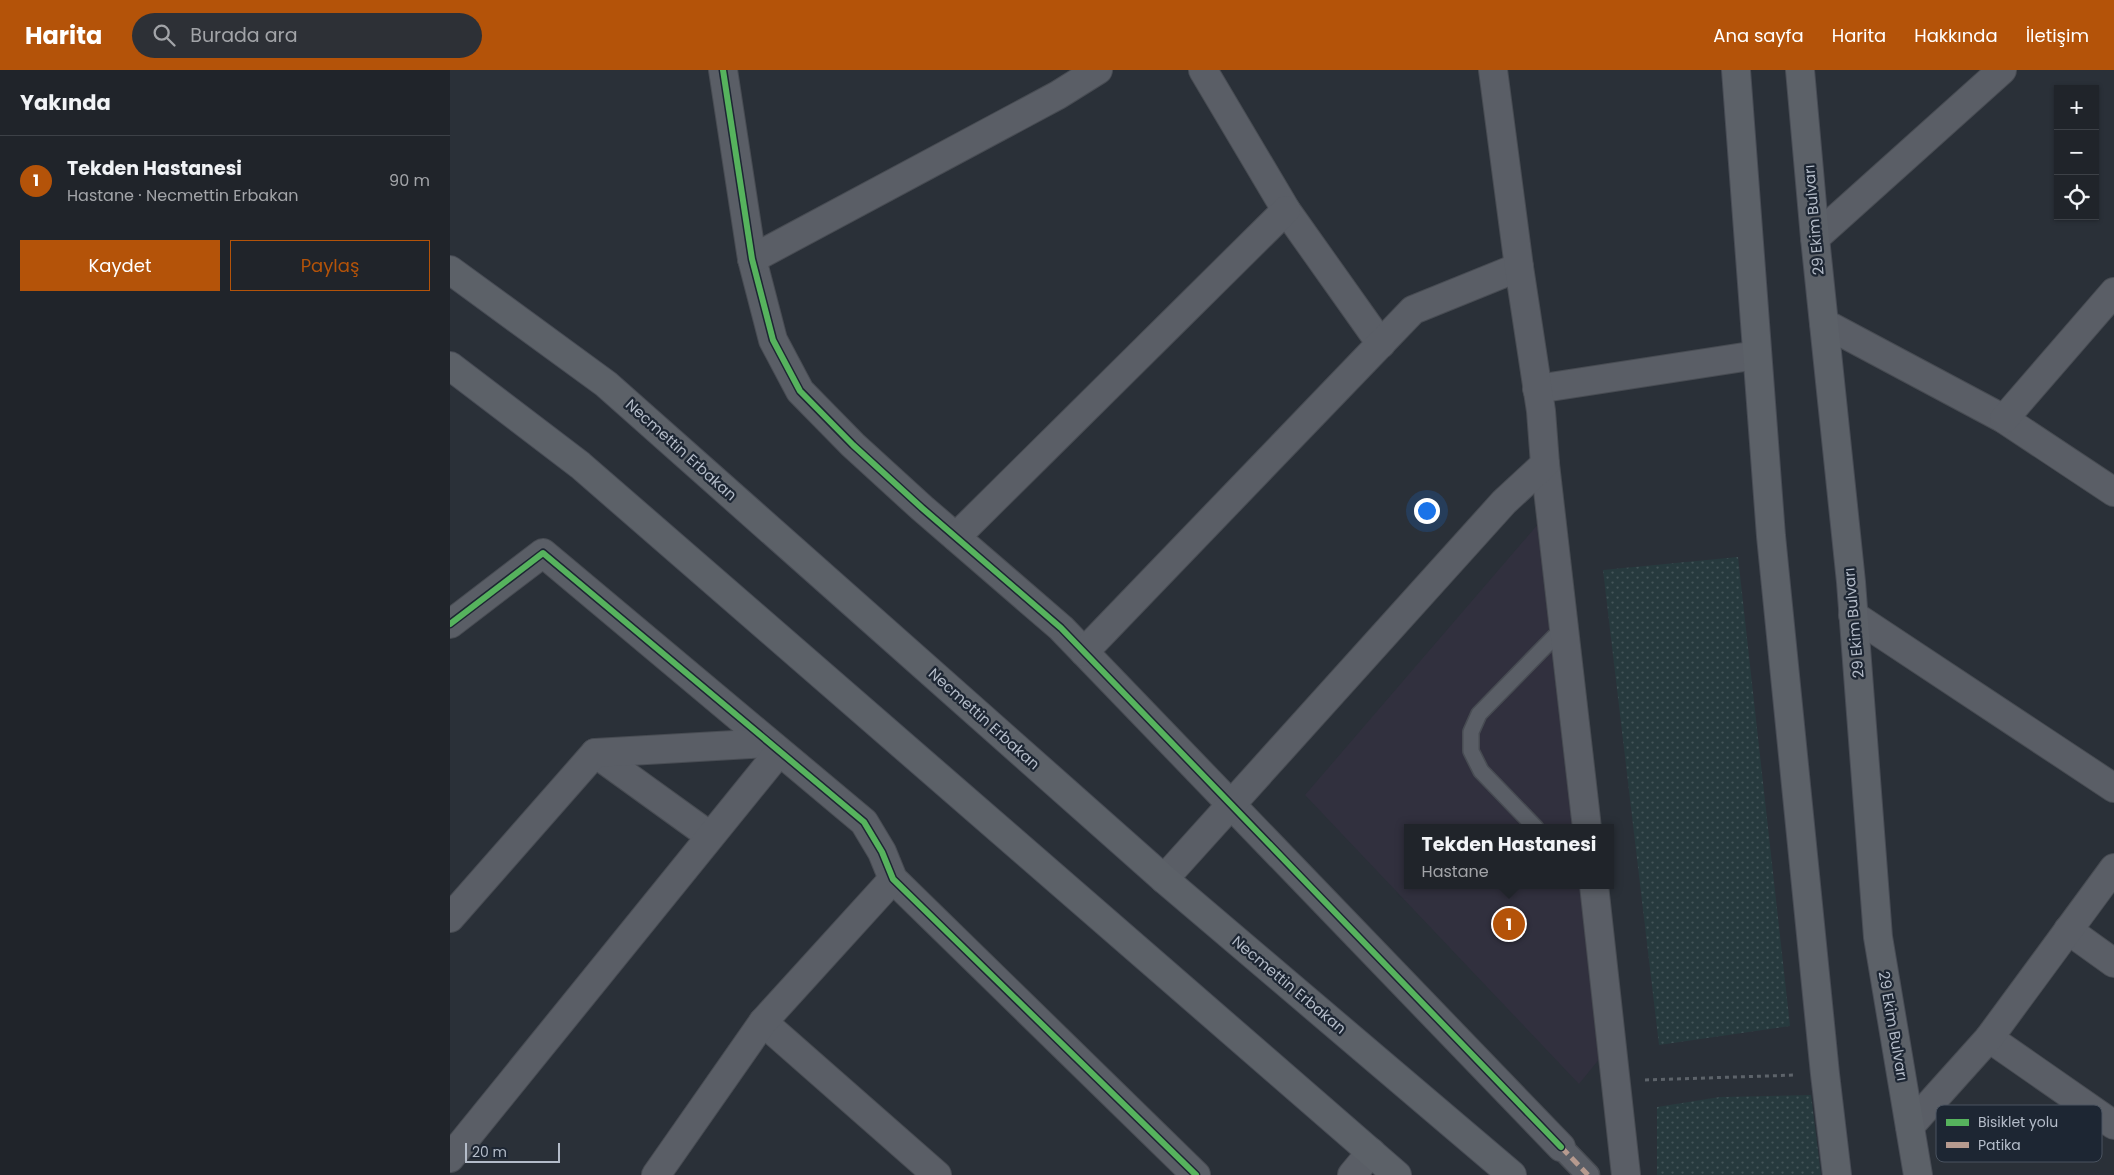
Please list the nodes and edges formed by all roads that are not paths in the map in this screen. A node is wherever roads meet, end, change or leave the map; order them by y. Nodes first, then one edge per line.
1 (723, 70) edge
2 (1098, 70) edge
3 (1203, 70) edge
4 (1493, 70) edge
5 (1736, 70) edge
6 (1800, 70) edge
7 (2002, 70) edge
8 (1286, 210) junction
9 (1815, 238) junction
10 (752, 259) junction
11 (1519, 266) junction
12 (450, 270) edge
13 (2114, 292) edge
14 (1824, 323) junction
15 (1381, 344) junction
16 (1757, 355) junction
17 (450, 366) edge
18 (1537, 389) junction
19 (2004, 419) junction
20 (1545, 464) junction
21 (2114, 492) edge
22 (956, 537) junction
23 (1853, 615) junction
24 (450, 624) edge
25 (1564, 627) junction
26 (1084, 652) junction
27 (774, 747) junction
28 (595, 753) junction
29 (2114, 788) edge
30 (1231, 805) junction
31 (1532, 824) edge
32 (1587, 824) edge
33 (710, 836) junction
34 (2114, 868) edge
35 (893, 879) junction
36 (1164, 879) junction
37 (1594, 889) edge
38 (450, 918) edge
39 (2068, 930) junction
40 (2114, 963) edge
41 (763, 1022) junction
42 (1988, 1038) junction
43 (2085, 1105) edge
44 (2102, 1117) edge
45 (2114, 1125) edge
46 (1910, 1126) junction
47 (1561, 1147) joint
48 (1371, 1152) junction
49 (450, 1158) edge
50 (656, 1175) edge
51 (937, 1175) edge
52 (1196, 1175) edge
53 (1352, 1175) edge
54 (1397, 1175) edge
55 (1512, 1175) edge
56 (1588, 1175) edge
57 (1626, 1175) edge
58 (1837, 1175) edge
59 (1918, 1175) edge

1 - 10 street
2 - 10 street
3 - 8 street
4 - 11 street
5 - 16 main road
6 - 9 main road, 29 Ekim Bulvarı
7 - 9 street
8 - 15 street
8 - 22 street
9 - 14 main road, 29 Ekim Bulvarı
10 - 22 street
11 - 15 street
11 - 18 street
12 - 36 main road, Necmettin Erbakan
13 - 19 street
14 - 19 street
14 - 23 main road, 29 Ekim Bulvarı
15 - 26 street
16 - 18 street
16 - 58 main road
17 - 48 main road
18 - 20 street
19 - 21 street
20 - 25 street
20 - 30 street
22 - 26 street
23 - 29 street
23 - 46 main road, 29 Ekim Bulvarı
24 - 27 street
25 - 31 lane
25 - 32 street
26 - 30 street
27 - 28 street
27 - 33 street
27 - 35 street
28 - 33 street
28 - 38 street
30 - 36 street
30 - 47 street
33 - 49 street
34 - 39 street
35 - 41 street
35 - 52 street
36 - 55 main road, Necmettin Erbakan
37 - 57 street
39 - 40 street
39 - 42 street
41 - 50 street
41 - 51 street
42 - 43 street
42 - 46 street
44 - 45 street
46 - 59 main road, 29 Ekim Bulvarı
47 - 56 street
48 - 53 street
48 - 54 main road

